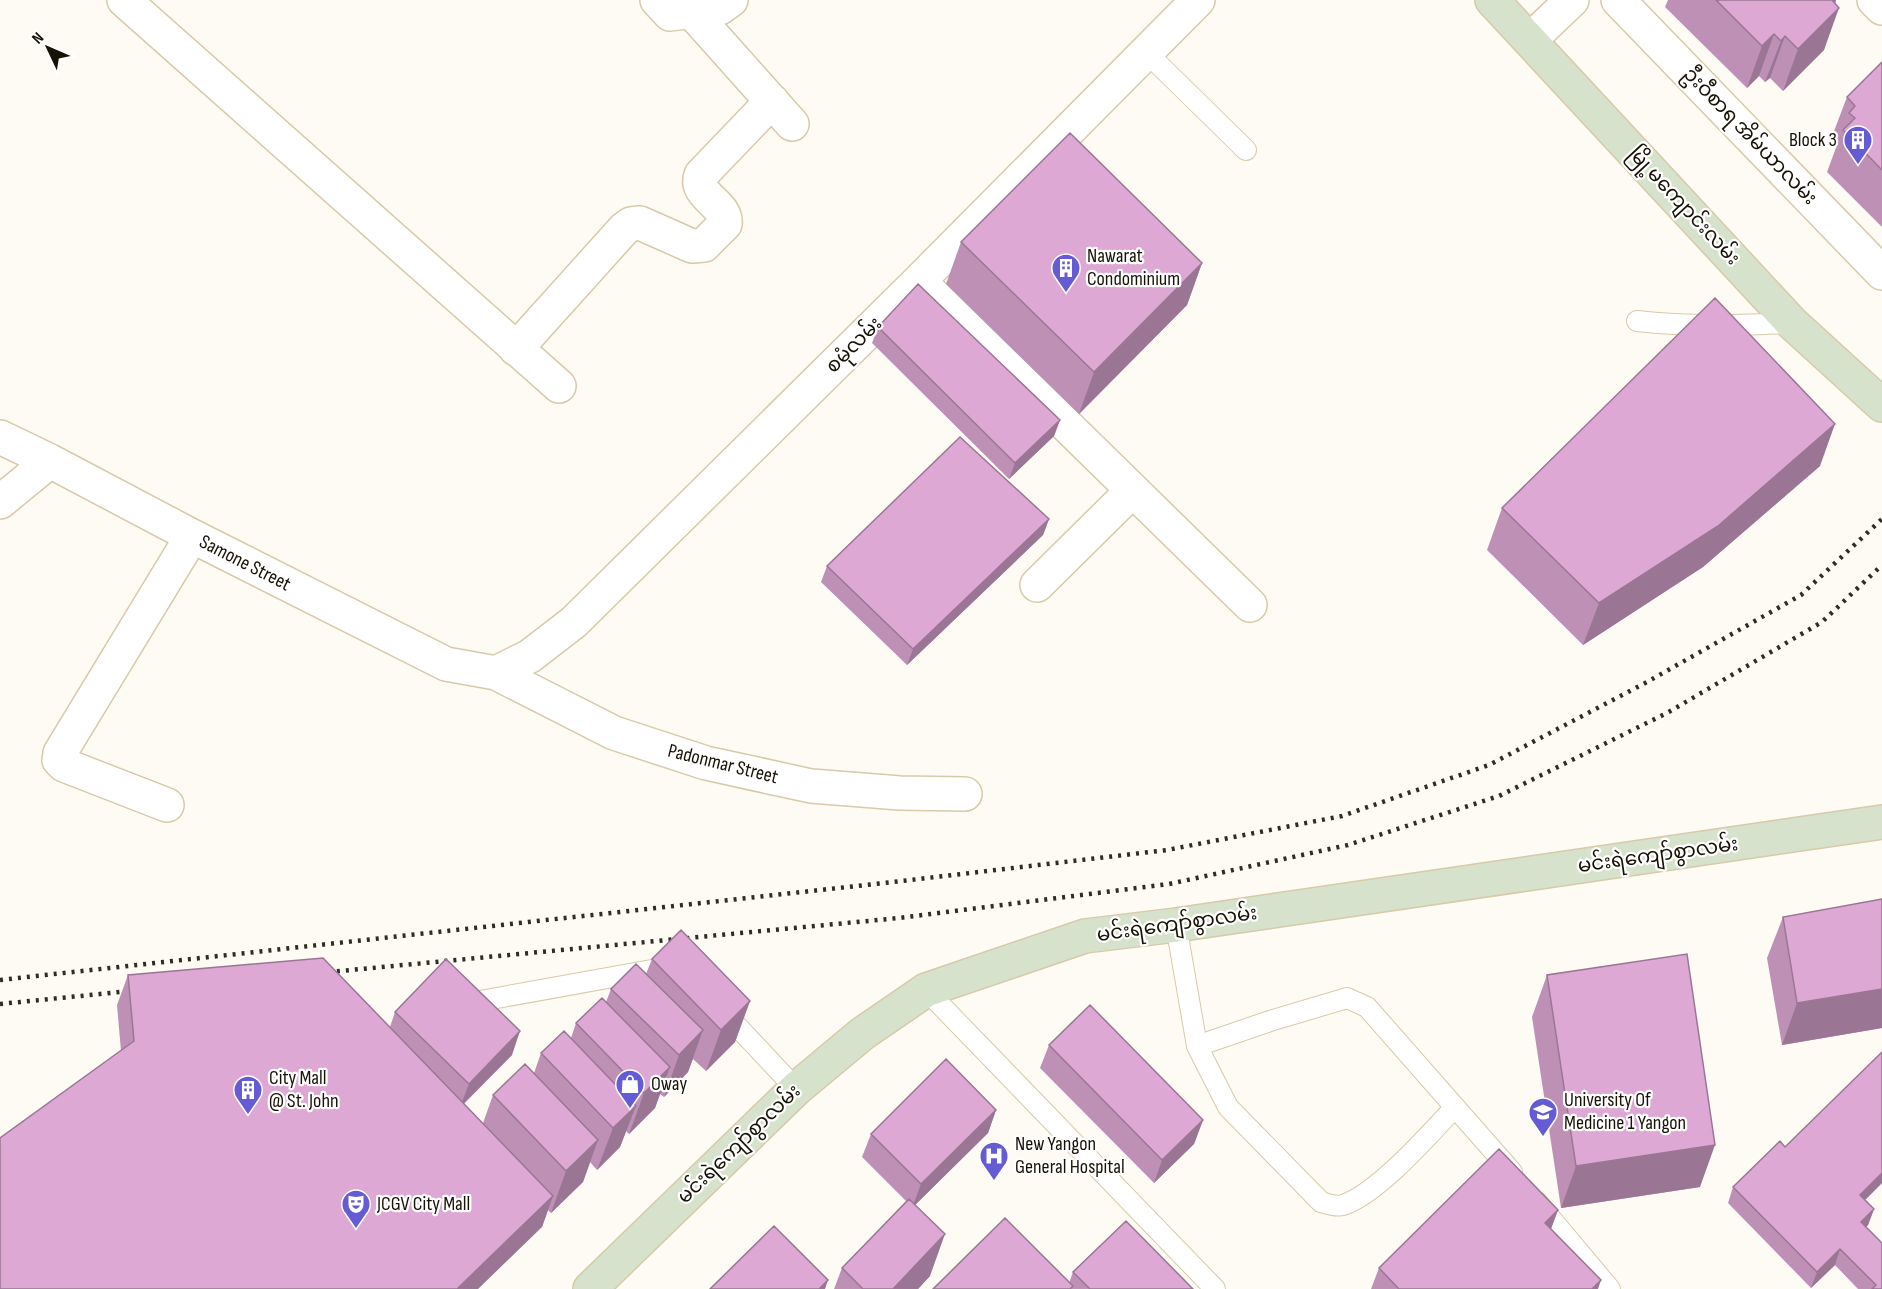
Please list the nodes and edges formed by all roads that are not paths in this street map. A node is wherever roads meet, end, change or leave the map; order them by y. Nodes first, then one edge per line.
1 (123, 0) edge
2 (657, 0) edge
3 (731, 0) edge
4 (1198, 0) edge
5 (1492, 0) edge
6 (1572, 0) edge
7 (1618, 0) edge
8 (1874, 0) edge
9 (1882, 8) edge
10 (691, 11) junction
11 (1530, 39) junction
12 (1146, 52) junction
13 (1246, 150) dead end
14 (1882, 273) edge
15 (919, 281) junction
16 (1637, 321) dead end
17 (1792, 323) junction
18 (516, 349) junction
19 (559, 386) dead end
20 (1882, 405) edge
21 (0, 437) edge
22 (50, 461) junction
23 (1132, 491) junction
24 (0, 502) edge
25 (192, 536) junction
26 (1037, 585) dead end
27 (1250, 605) dead end
28 (496, 673) junction
29 (965, 794) dead end
30 (168, 805) dead end
31 (1882, 822) edge
32 (1176, 925) junction
33 (692, 980) edge
34 (926, 990) junction
35 (708, 996) edge
36 (480, 1001) edge
37 (1197, 1046) junction
38 (796, 1089) junction
39 (1454, 1108) junction
40 (590, 1289) edge
41 (1215, 1289) edge
42 (1610, 1289) edge

1 - 18 street
2 - 10 street
3 - 10 street
4 - 12 street, စမုံလမ်း
5 - 11 main road, မြို့မကျောင်းလမ်း
6 - 11 street
7 - 14 street, ဦးဝီစာရ အိမ်ယာလမ်း
8 - 9 street
10 - 18 street
11 - 17 main road, မြို့မကျောင်းလမ်း
12 - 13 lane
12 - 15 street, စမုံလမ်း
15 - 23 street
15 - 28 street, စမုံလမ်း
16 - 17 lane
17 - 20 main road, မြို့မကျောင်းလမ်း
18 - 19 street
21 - 22 street, Samone Street
22 - 24 street
22 - 25 street, Samone Street
23 - 26 street
23 - 27 street
25 - 28 street, Samone Street
25 - 30 street
28 - 29 street, Padonmar Street
31 - 32 main road, မင်းရဲကျော်စွာလမ်း
32 - 34 main road, မင်းရဲကျော်စွာလမ်း
32 - 37 lane
33 - 36 lane
34 - 38 main road, မင်းရဲကျော်စွာလမ်း
34 - 41 lane
35 - 38 lane
37 - 39 lane
37 - 39 lane
38 - 40 main road, မင်းရဲကျော်စွာလမ်း
39 - 42 lane

